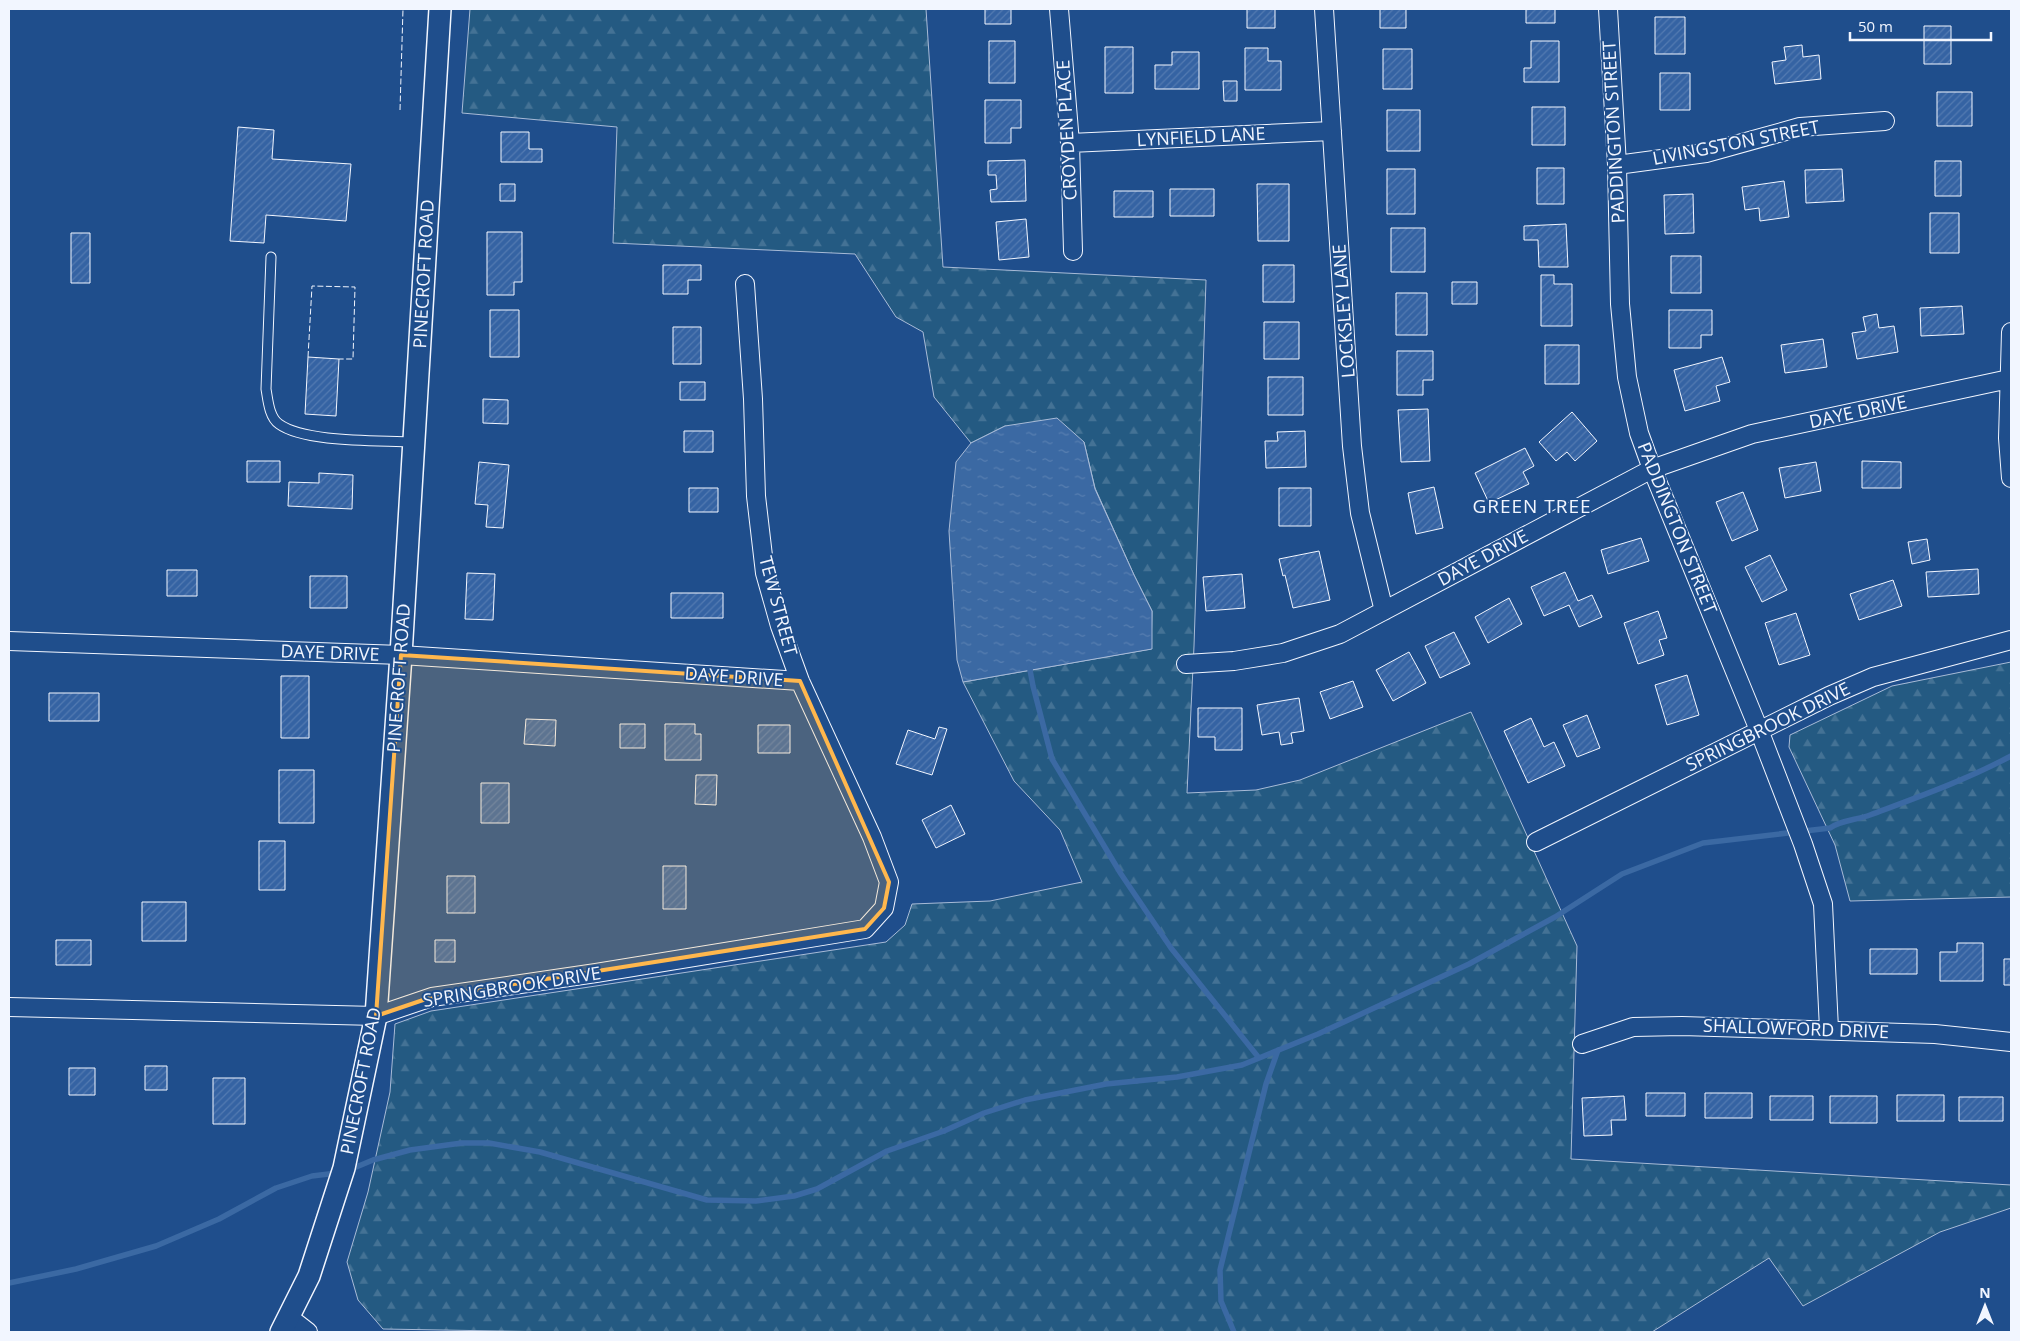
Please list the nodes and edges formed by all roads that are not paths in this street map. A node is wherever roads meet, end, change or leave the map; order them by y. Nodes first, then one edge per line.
1 (440, 9) edge
2 (1059, 9) edge
3 (1324, 9) edge
4 (1608, 9) edge
5 (1884, 121) dead end
6 (1332, 131) junction
7 (1070, 143) junction
8 (1617, 165) junction
9 (1073, 251) dead end
10 (271, 257) dead end
11 (745, 284) dead end
12 (2011, 332) edge
13 (2009, 380) junction
14 (414, 442) junction
15 (1652, 469) junction
16 (2011, 478) edge
17 (1384, 611) junction
18 (2011, 640) edge
19 (9, 642) edge
20 (401, 656) junction
21 (1186, 664) dead end
22 (800, 681) junction
23 (1759, 730) junction
24 (1536, 842) dead end
25 (884, 908) joint
26 (9, 1007) edge
27 (376, 1016) junction
28 (1829, 1029) junction
29 (2011, 1042) edge
30 (1582, 1044) dead end
31 (286, 1325) edge
32 (308, 1332) edge

1 - 14 street, PINECROFT ROAD
2 - 7 street, CROYDEN PLACE
3 - 6 street, LOCKSLEY LANE
4 - 8 street, PADDINGTON STREET
5 - 8 street, LIVINGSTON STREET
6 - 7 street, LYNFIELD LANE
6 - 17 street, LOCKSLEY LANE
7 - 9 street, CROYDEN PLACE
8 - 15 street, PADDINGTON STREET
10 - 14 lane
11 - 22 street, TEW STREET
12 - 13 street
13 - 15 street, DAYE DRIVE
13 - 16 street
14 - 20 street, PINECROFT ROAD
15 - 17 street, DAYE DRIVE
15 - 23 street, PADDINGTON STREET
17 - 21 street, DAYE DRIVE
18 - 23 street, SPRINGBROOK DRIVE
19 - 20 street, DAYE DRIVE
20 - 22 street, DAYE DRIVE
20 - 27 street, PINECROFT ROAD
22 - 25 street, TEW STREET
23 - 24 street, SPRINGBROOK DRIVE
23 - 28 street, PADDINGTON STREET
25 - 27 street, SPRINGBROOK DRIVE
26 - 27 street, SPRINGBROOK DRIVE
27 - 31 street, PINECROFT ROAD
28 - 29 street, SHALLOWFORD DRIVE
28 - 30 street, SHALLOWFORD DRIVE
31 - 32 street

